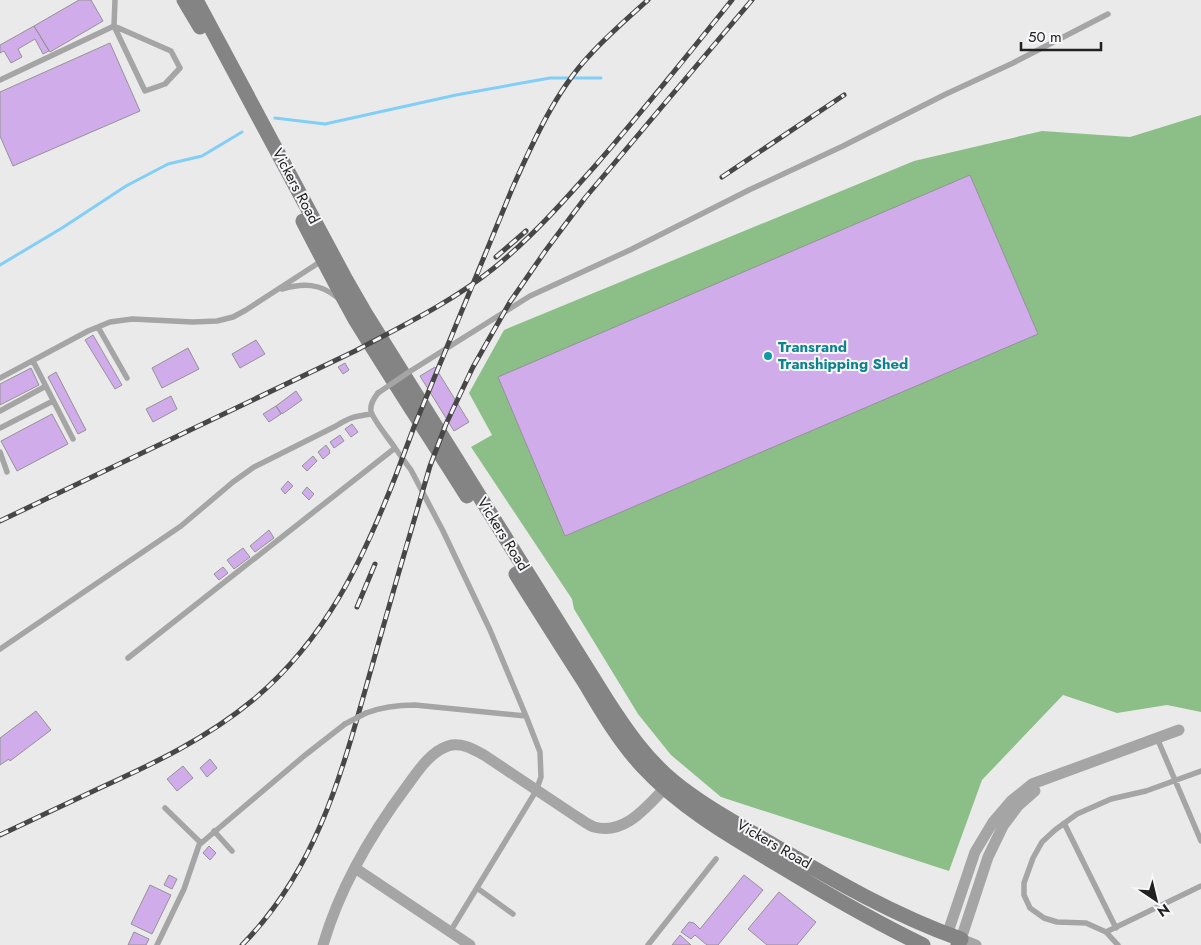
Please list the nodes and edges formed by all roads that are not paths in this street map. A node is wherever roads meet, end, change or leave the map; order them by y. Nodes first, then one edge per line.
1 (115, 0) edge
2 (184, 0) edge
3 (196, 0) edge
4 (1108, 14) dead end
5 (114, 26) junction
6 (0, 80) edge
7 (325, 256) junction
8 (277, 290) junction
9 (349, 307) junction
10 (98, 327) junction
11 (33, 361) junction
12 (0, 378) edge
13 (127, 378) dead end
14 (46, 386) junction
15 (53, 401) junction
16 (0, 411) edge
17 (372, 414) junction
18 (0, 428) edge
19 (73, 439) dead end
20 (395, 448) junction
21 (0, 452) edge
22 (7, 472) dead end
23 (0, 649) edge
24 (128, 658) dead end
25 (526, 716) junction
26 (1179, 730) dead end
27 (1157, 738) junction
28 (1201, 771) edge
29 (1176, 780) junction
30 (668, 785) junction
31 (536, 791) junction
32 (165, 808) dead end
33 (1064, 823) junction
34 (214, 831) junction
35 (1201, 841) edge
36 (201, 843) junction
37 (232, 851) dead end
38 (716, 859) dead end
39 (355, 868) junction
40 (1201, 886) edge
41 (477, 888) junction
42 (513, 914) dead end
43 (883, 925) junction
44 (1116, 928) junction
45 (450, 932) junction
46 (1106, 932) junction
47 (952, 941) edge
48 (157, 945) edge
49 (323, 945) edge
50 (470, 945) edge
51 (648, 945) edge
52 (895, 945) edge
53 (923, 945) edge
54 (976, 945) edge
55 (1118, 945) edge

1 - 5 lane
2 - 7 main road, Vickers Road
3 - 7 main road, Vickers Road
4 - 17 lane, bridge
5 - 5 lane
5 - 6 lane
7 - 8 lane
7 - 9 main road, Vickers Road
7 - 30 main road, Vickers Road
8 - 9 lane
8 - 10 lane
9 - 30 main road, Vickers Road
10 - 11 lane
10 - 13 lane
11 - 12 lane
11 - 14 lane
14 - 15 lane
14 - 16 lane
15 - 18 lane
15 - 19 lane
17 - 20 lane
17 - 23 lane
20 - 24 lane
20 - 25 lane
21 - 22 lane
25 - 31 lane
25 - 34 lane, bridge
26 - 27 street
27 - 29 lane
27 - 47 street
28 - 29 lane
29 - 33 lane
29 - 35 lane
30 - 31 street
30 - 43 main road, Vickers Road
30 - 47 main road, Vickers Road
31 - 39 street
31 - 41 lane
32 - 36 lane
33 - 44 lane
33 - 46 lane
34 - 36 lane
34 - 37 lane
36 - 48 lane
38 - 51 lane
39 - 45 street
39 - 49 street
40 - 44 lane
41 - 42 lane
41 - 45 lane
43 - 52 main road
43 - 53 main road, Vickers Road
44 - 46 lane
45 - 50 street
46 - 55 lane
47 - 54 street

